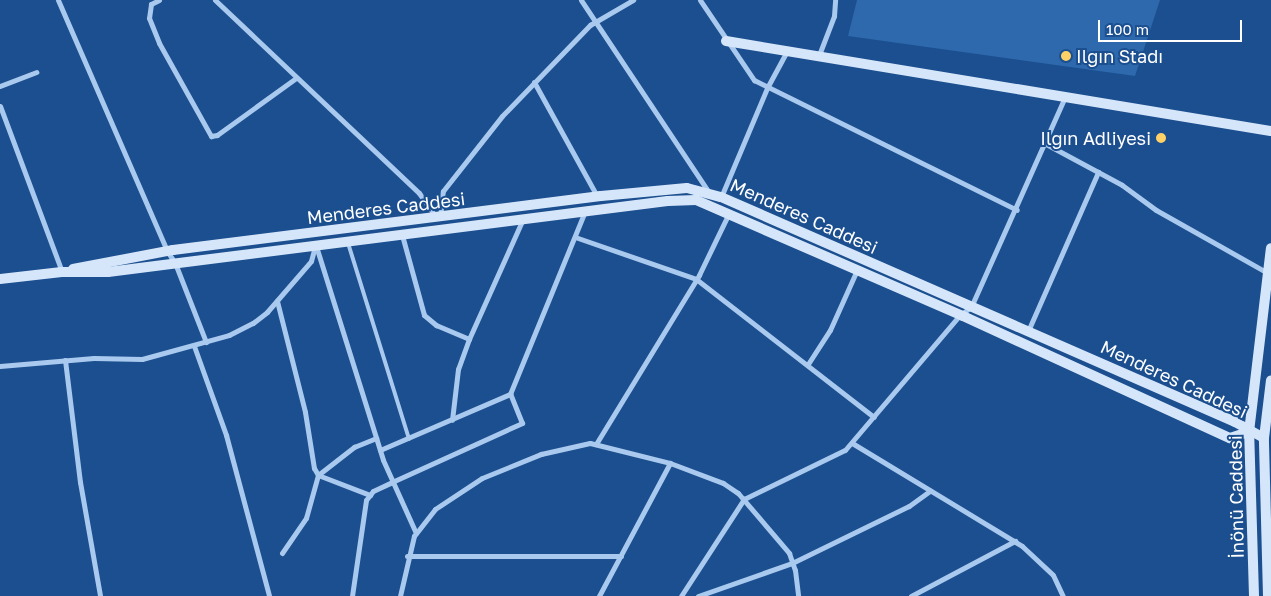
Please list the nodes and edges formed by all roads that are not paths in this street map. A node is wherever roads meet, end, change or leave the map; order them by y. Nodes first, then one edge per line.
1 (58, 0) edge
2 (159, 0) edge
3 (215, 0) edge
4 (581, 0) edge
5 (633, 0) edge
6 (700, 0) edge
7 (834, 0) edge
8 (594, 22) junction
9 (726, 41) junction
10 (787, 50) junction
11 (820, 55) junction
12 (36, 72) dead end
13 (296, 78) junction
14 (534, 82) junction
15 (0, 86) edge
16 (767, 88) junction
17 (1065, 97) junction
18 (0, 106) edge
19 (1271, 131) edge
20 (1046, 144) junction
21 (1098, 172) junction
22 (710, 193) junction
23 (597, 196) junction
24 (721, 197) junction
25 (1017, 210) junction
26 (585, 211) junction
27 (729, 213) junction
28 (438, 218) junction
29 (524, 219) junction
30 (402, 234) junction
31 (575, 238) junction
32 (347, 241) junction
33 (315, 245) junction
34 (1271, 248) edge
35 (167, 251) junction
36 (175, 263) junction
37 (857, 269) junction
38 (62, 272) junction
39 (1268, 273) junction
40 (0, 279) edge
41 (696, 279) junction
42 (277, 301) junction
43 (971, 307) junction
44 (960, 315) junction
45 (1028, 331) junction
46 (469, 339) junction
47 (206, 342) junction
48 (194, 346) junction
49 (65, 360) junction
50 (808, 364) junction
51 (0, 366) edge
52 (1271, 380) edge
53 (510, 394) junction
54 (1270, 401) edge
55 (874, 417) junction
56 (452, 420) junction
57 (1250, 432) junction
58 (376, 438) junction
59 (1264, 438) junction
60 (409, 439) junction
61 (852, 443) junction
62 (596, 444) junction
63 (380, 450) junction
64 (670, 463) junction
65 (318, 475) junction
66 (1268, 475) edge
67 (392, 482) junction
68 (930, 491) junction
69 (370, 495) junction
70 (744, 499) junction
71 (416, 533) junction
72 (1015, 542) junction
73 (282, 553) dead end
74 (407, 556) junction
75 (621, 556) junction
76 (792, 564) junction
77 (100, 596) edge
78 (269, 596) edge
79 (352, 596) edge
80 (400, 596) edge
81 (599, 596) edge
82 (688, 596) edge
83 (698, 596) edge
84 (798, 596) edge
85 (911, 596) edge
86 (1063, 596) edge
87 (1254, 596) edge
88 (1268, 596) edge

1 - 35 street
2 - 13 street
3 - 13 street
4 - 8 street
5 - 8 street
6 - 9 street
7 - 11 street
8 - 14 street
8 - 22 street
9 - 10 main road
9 - 16 street
10 - 11 main road
10 - 16 street
11 - 17 main road
12 - 15 street
13 - 28 street
14 - 23 street
14 - 28 street
16 - 24 street
16 - 25 street
17 - 19 main road
17 - 20 street
18 - 38 street
20 - 21 street
20 - 25 street
21 - 39 street
21 - 45 street
22 - 23 main road, Menderes Caddesi
22 - 24 main road, Menderes Caddesi
23 - 28 main road, Menderes Caddesi
24 - 43 main road, Menderes Caddesi
25 - 43 street
26 - 27 main road, Menderes Caddesi
26 - 29 main road, Menderes Caddesi
26 - 31 street
27 - 37 main road, Menderes Caddesi
27 - 41 street
28 - 35 main road, Menderes Caddesi
29 - 30 main road, Menderes Caddesi
29 - 46 street
30 - 32 main road, Menderes Caddesi
30 - 46 street
31 - 41 street
31 - 53 street
32 - 33 main road, Menderes Caddesi
32 - 60 lane
33 - 36 main road, Menderes Caddesi
33 - 42 street
33 - 58 street
34 - 39 main road, İnönü Caddesi
35 - 36 street
35 - 38 main road, Menderes Caddesi
36 - 38 main road, Menderes Caddesi
36 - 47 street
37 - 44 main road, Menderes Caddesi
37 - 50 street
38 - 40 main road, Menderes Caddesi
39 - 57 main road, İnönü Caddesi
41 - 50 street
41 - 62 street
42 - 47 street
42 - 65 street
43 - 44 street
43 - 45 main road, Menderes Caddesi
44 - 55 street
44 - 57 main road, Menderes Caddesi
45 - 57 main road, Menderes Caddesi
46 - 56 street
47 - 48 street
48 - 49 street
48 - 78 street
49 - 51 street
49 - 77 street
50 - 55 street
52 - 54 main road, İnönü Caddesi
53 - 56 street
53 - 67 street
54 - 59 main road, İnönü Caddesi
55 - 61 street
56 - 60 street
57 - 59 main road
57 - 87 main road, İnönü Caddesi
58 - 63 street
58 - 65 street
59 - 66 main road, İnönü Caddesi
60 - 63 street
61 - 68 street
61 - 70 street
62 - 64 street
62 - 71 street
63 - 67 street
64 - 70 street
64 - 75 street
65 - 69 street
65 - 73 street
66 - 88 main road, İnönü Caddesi
67 - 69 street
67 - 71 street
68 - 72 street
68 - 76 street
69 - 79 street
70 - 76 street
70 - 82 street
71 - 74 street
72 - 85 street
72 - 86 street
74 - 75 street
74 - 80 street
75 - 81 street
76 - 83 street
76 - 84 street

